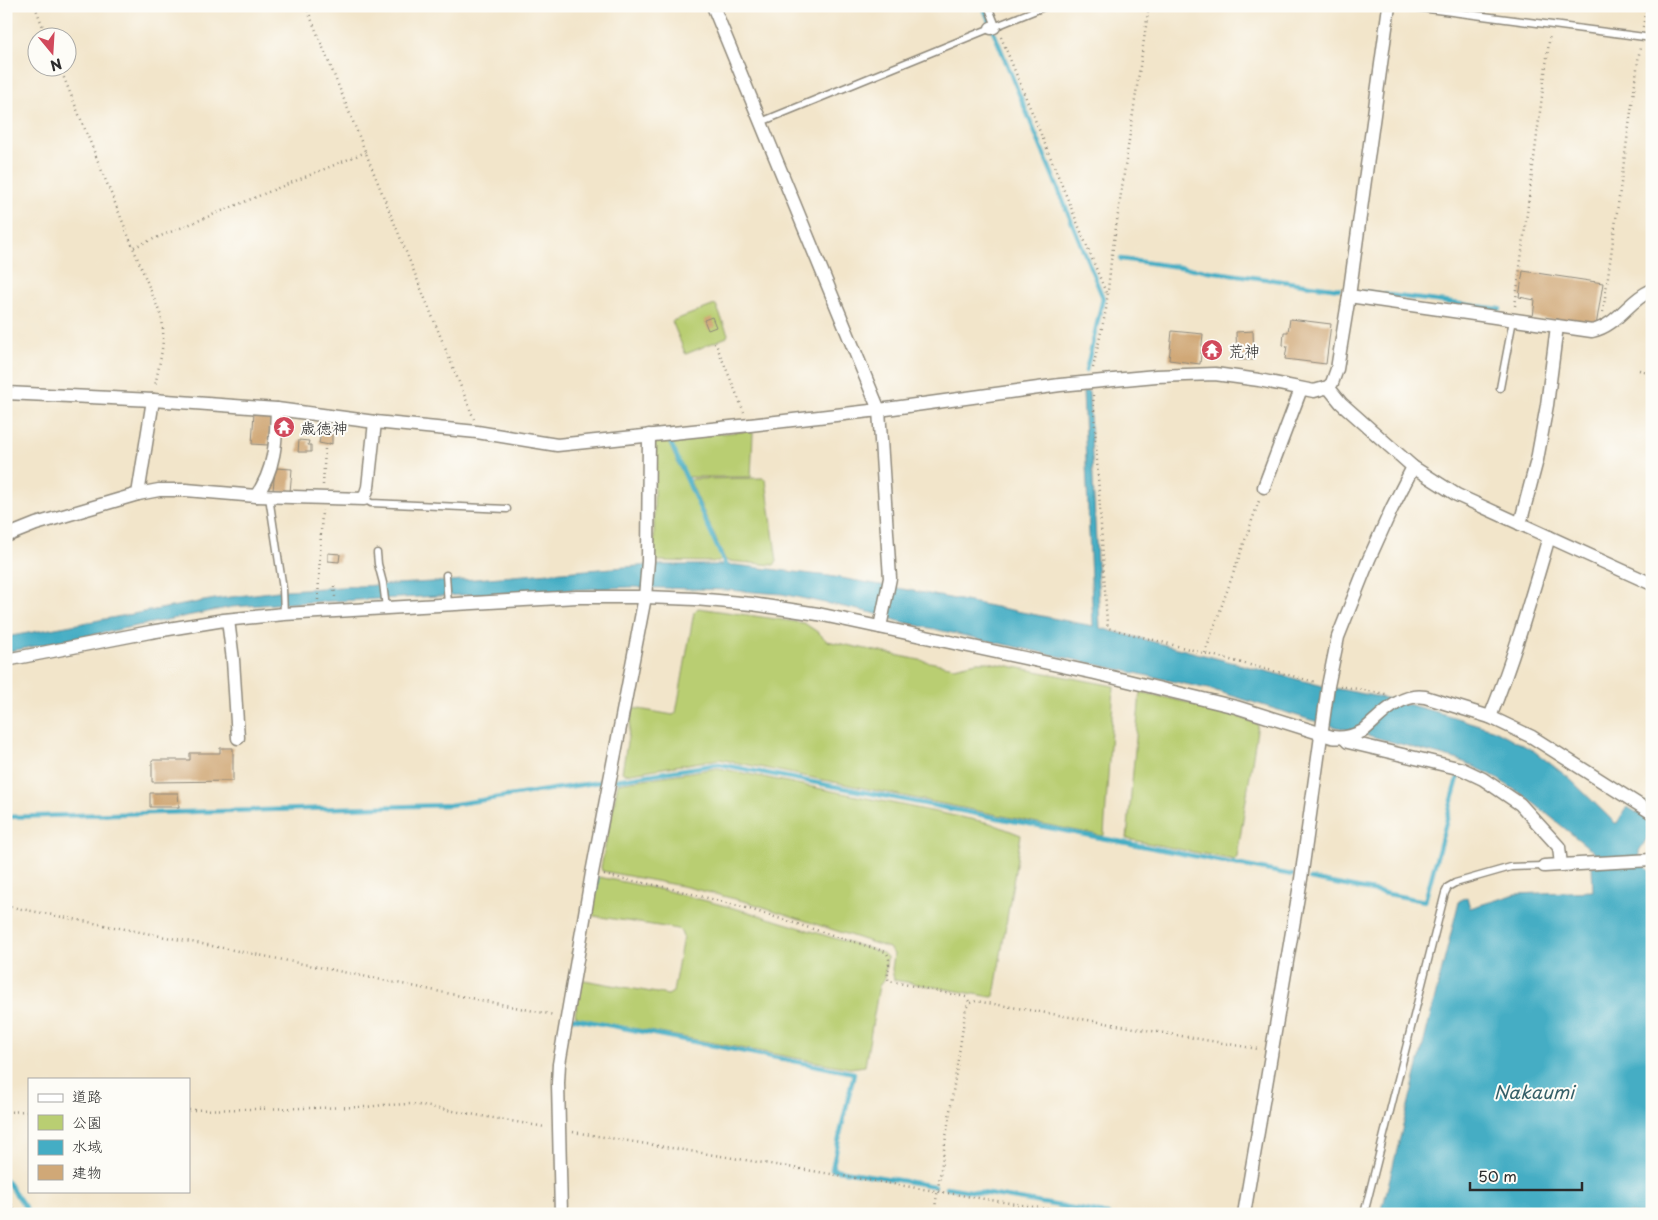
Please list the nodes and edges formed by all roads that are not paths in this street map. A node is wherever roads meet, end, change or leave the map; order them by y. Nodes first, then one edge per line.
1 (713, 6) edge
2 (988, 6) edge
3 (1046, 6) edge
4 (1389, 6) edge
5 (1406, 6) edge
6 (994, 27) junction
7 (1652, 38) edge
8 (761, 122) junction
9 (1650, 291) dead end
10 (1349, 296) junction
11 (1513, 320) junction
12 (1557, 326) junction
13 (1328, 387) junction
14 (1500, 388) dead end
15 (1301, 389) junction
16 (6, 393) edge
17 (153, 400) junction
18 (277, 409) junction
19 (879, 410) junction
20 (375, 422) junction
21 (649, 435) junction
22 (1413, 466) junction
23 (1264, 488) road end
24 (138, 494) junction
25 (256, 496) junction
26 (269, 496) junction
27 (364, 499) junction
28 (507, 509) dead end
29 (1520, 524) junction
30 (6, 536) edge
31 (1549, 537) junction
32 (377, 553) dead end
33 (446, 578) dead end
34 (1652, 584) edge
35 (646, 593) junction
36 (448, 601) junction
37 (385, 605) junction
38 (284, 612) junction
39 (228, 620) junction
40 (881, 624) junction
41 (6, 660) edge
42 (1490, 716) junction
43 (1322, 731) junction
44 (1349, 736) junction
45 (238, 738) dead end
46 (1652, 812) edge
47 (1647, 860) edge
48 (1561, 865) junction
49 (1544, 866) joint
50 (561, 1214) edge
51 (1244, 1214) edge
52 (1364, 1214) edge

1 - 8 street
2 - 6 lane
3 - 6 lane
4 - 10 street
5 - 7 lane
6 - 8 lane
8 - 19 street
9 - 12 street
10 - 11 street
10 - 13 street
11 - 12 street
11 - 14 lane
12 - 29 street
13 - 15 street
13 - 22 street
15 - 19 street
15 - 23 street
16 - 17 street
17 - 18 street
17 - 24 street
18 - 20 street
18 - 25 street
19 - 21 street
19 - 40 street
20 - 21 street
20 - 27 street
21 - 35 street
22 - 29 street
22 - 43 street
24 - 25 street
24 - 30 street
25 - 26 street
26 - 27 street
26 - 38 lane
27 - 28 lane
29 - 31 street
31 - 34 street
31 - 42 street
32 - 37 lane
33 - 36 lane
35 - 36 street
35 - 40 street
35 - 50 street
36 - 37 street
37 - 38 street
38 - 39 street
39 - 41 street
39 - 45 street
40 - 43 street
42 - 44 street
42 - 46 street
43 - 44 street
43 - 51 street
44 - 48 street
47 - 48 street
48 - 49 street
49 - 52 lane

